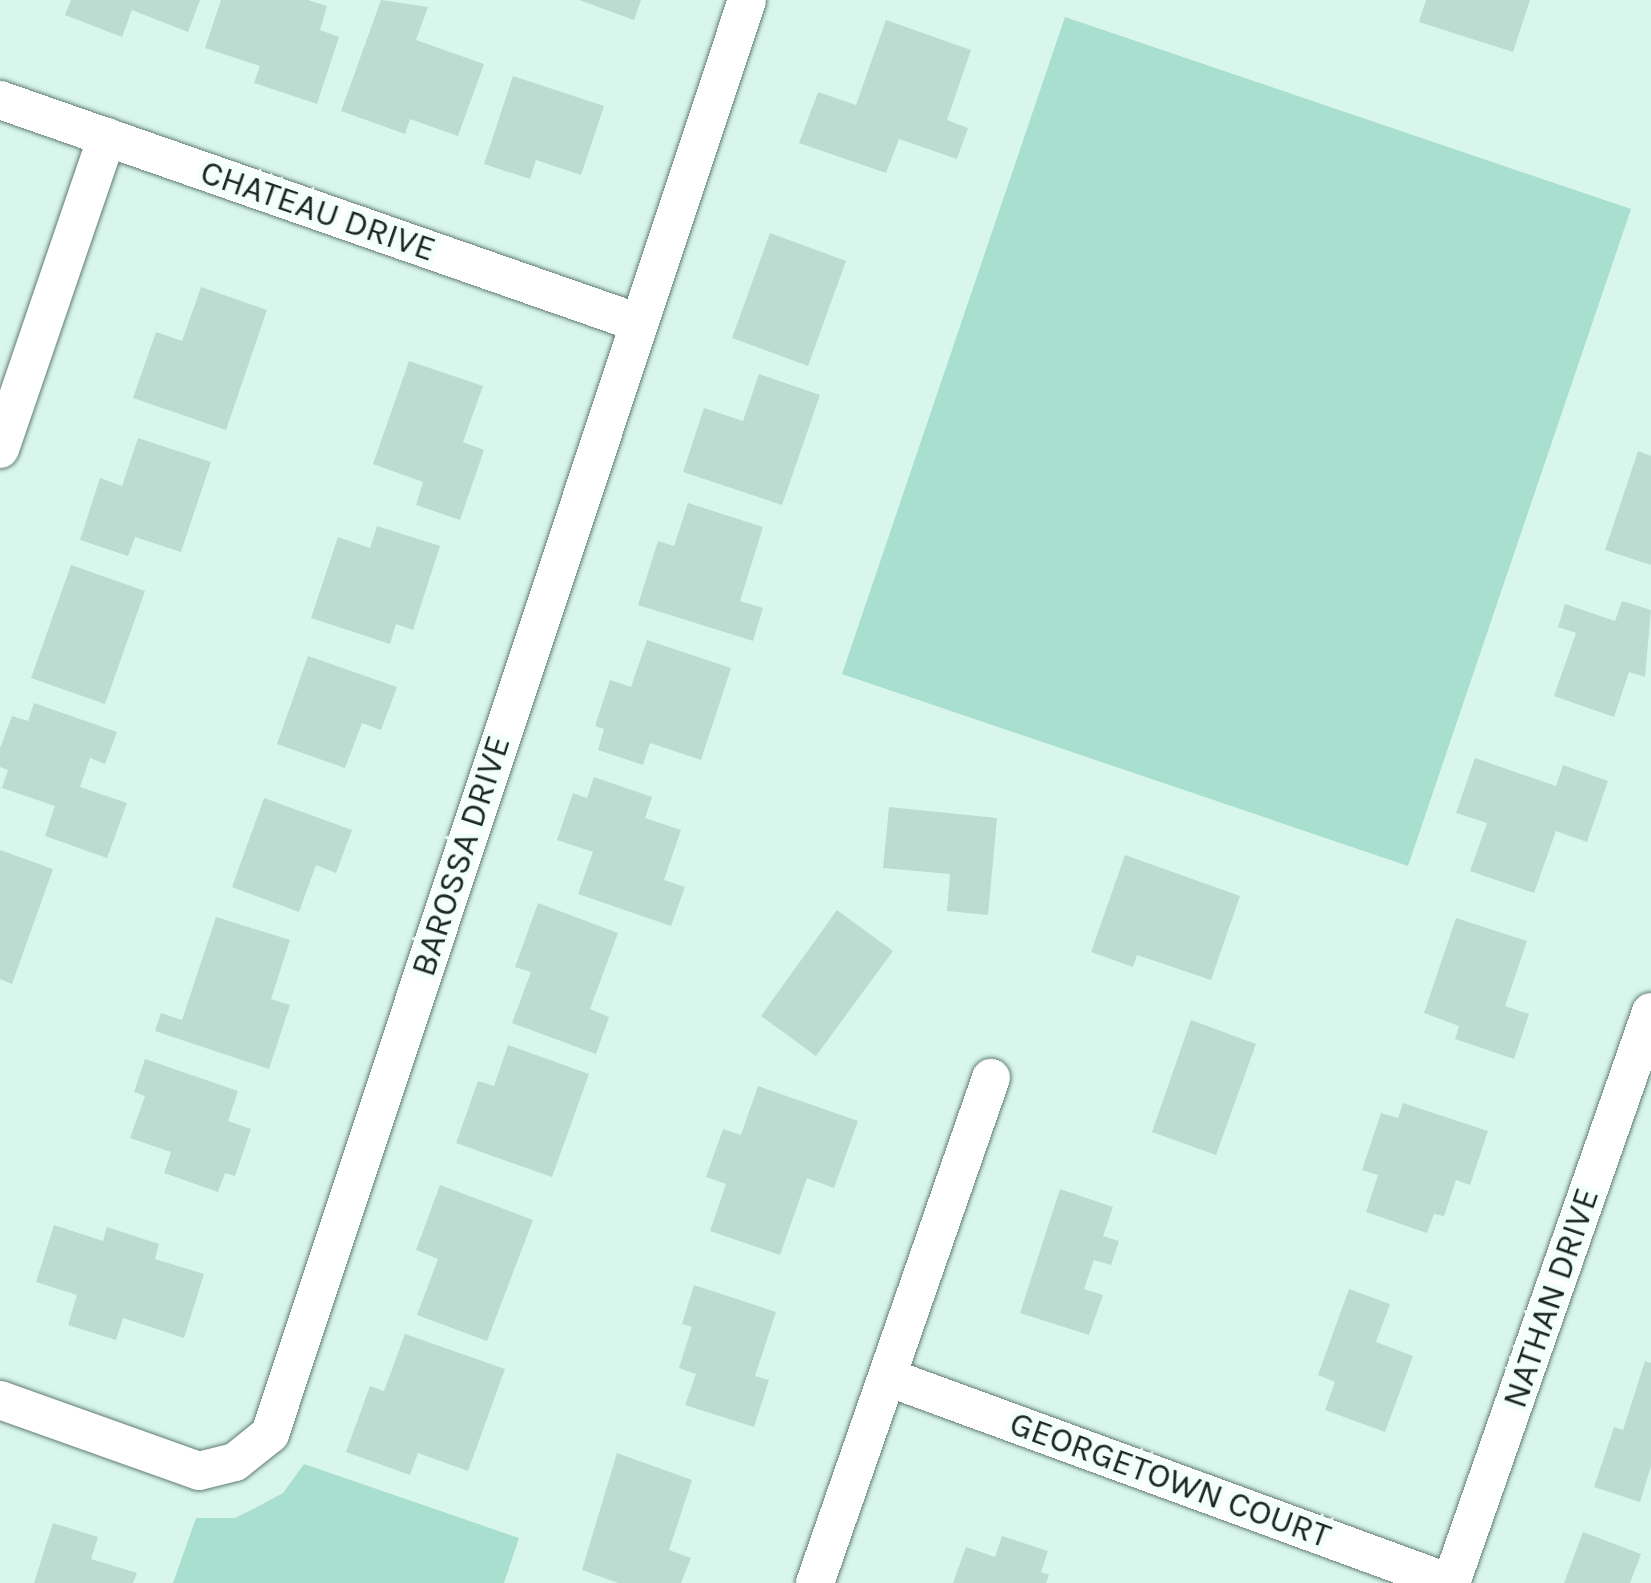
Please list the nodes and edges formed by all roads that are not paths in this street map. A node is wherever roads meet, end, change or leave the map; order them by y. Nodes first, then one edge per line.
1 (747, 0) edge
2 (0, 100) edge
3 (106, 138) junction
4 (636, 322) junction
5 (0, 449) edge
6 (1651, 1012) edge
7 (991, 1078) dead end
8 (890, 1378) junction
9 (0, 1400) edge
10 (815, 1583) edge
11 (1450, 1583) edge

1 - 4 street, BAROSSA DRIVE
2 - 3 street, CHATEAU DRIVE
3 - 4 street, CHATEAU DRIVE
3 - 5 street
4 - 9 street, BAROSSA DRIVE
6 - 11 street, NATHAN DRIVE
7 - 8 street
8 - 10 street
8 - 11 street, GEORGETOWN COURT

